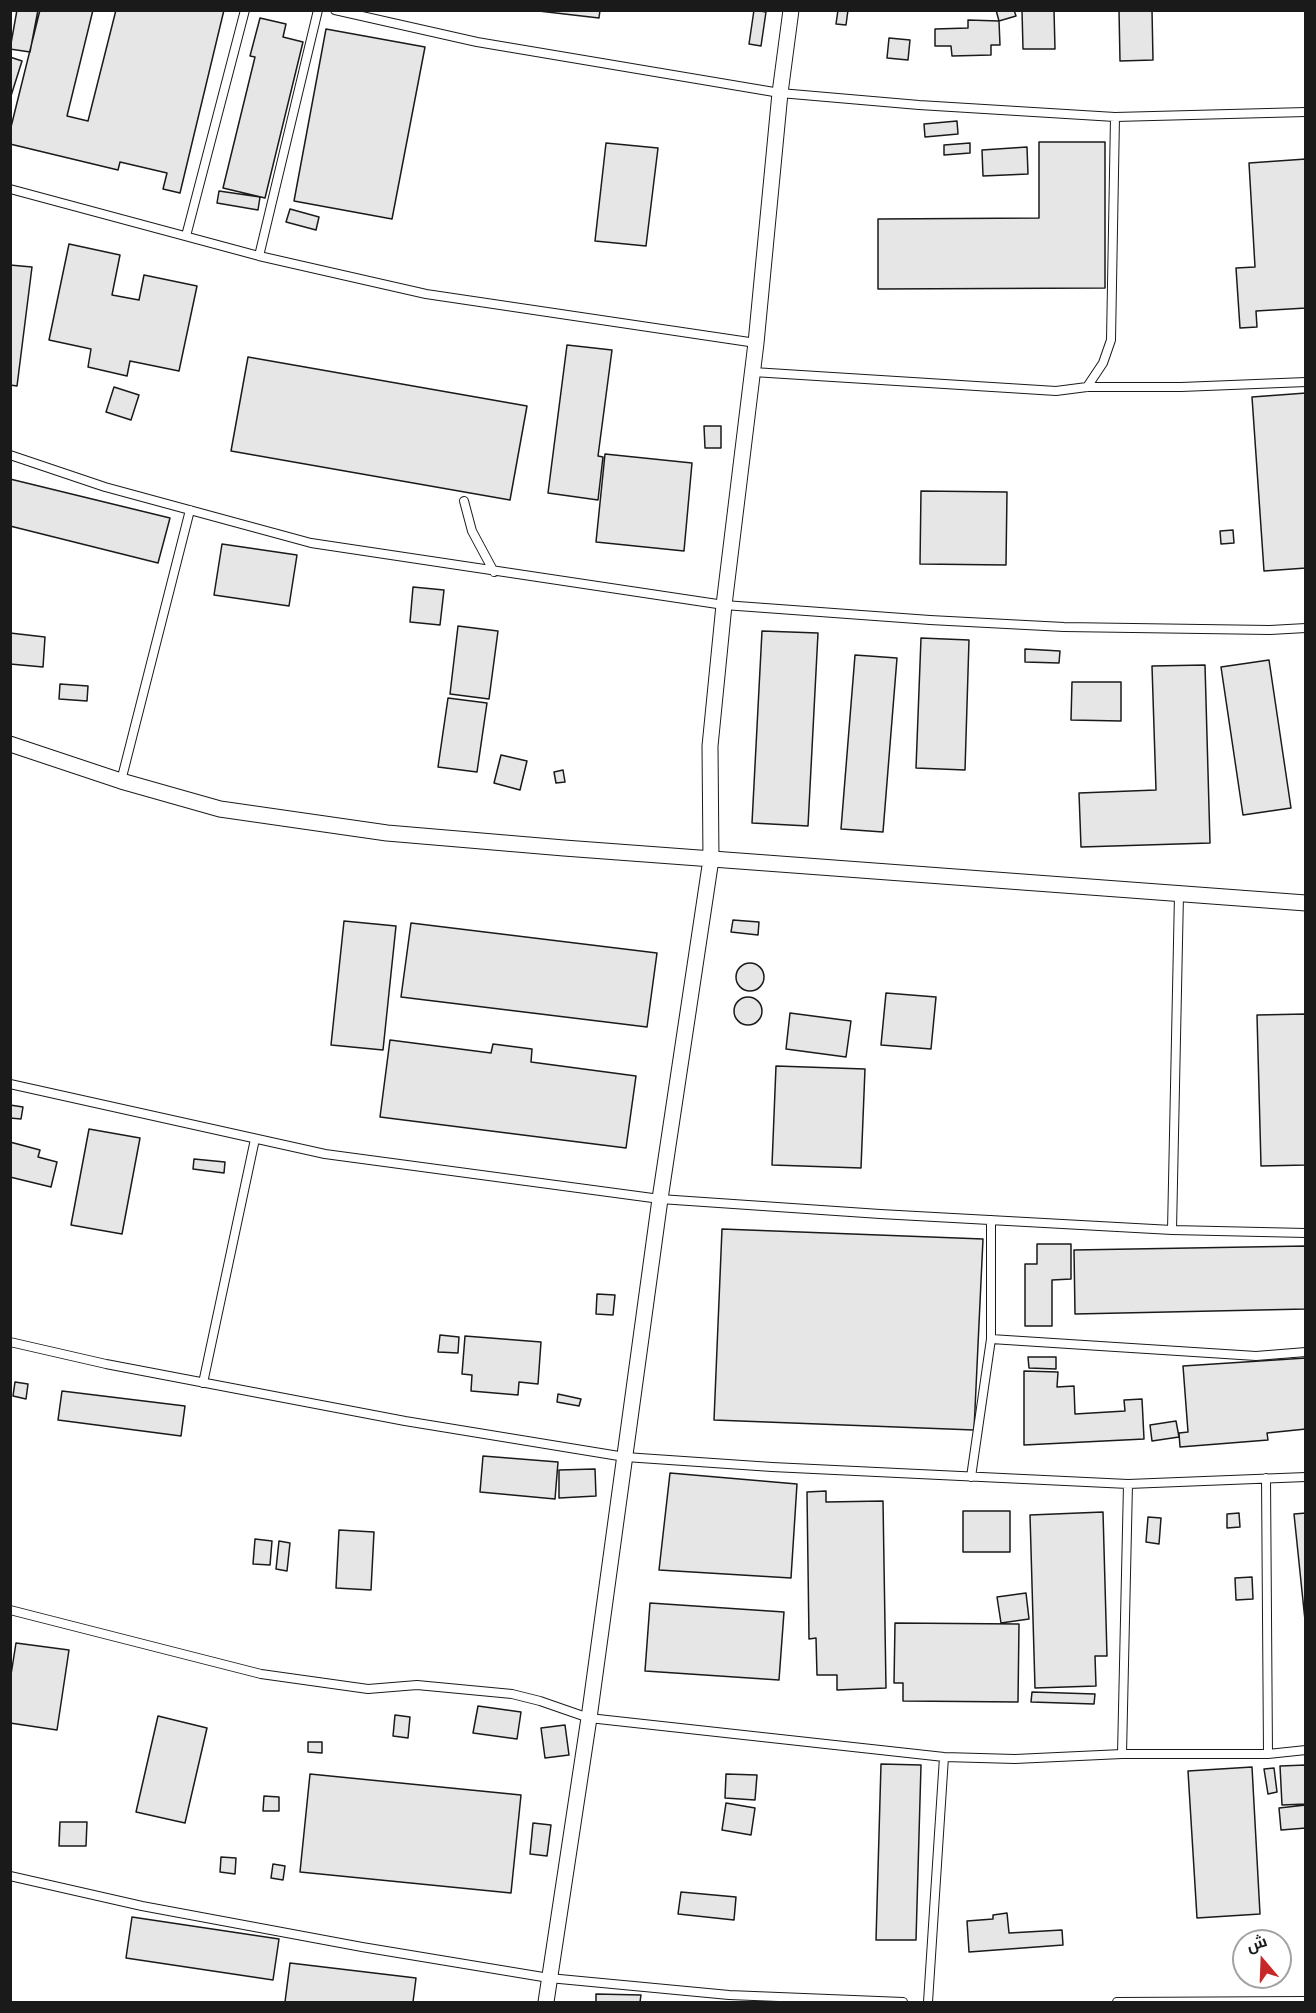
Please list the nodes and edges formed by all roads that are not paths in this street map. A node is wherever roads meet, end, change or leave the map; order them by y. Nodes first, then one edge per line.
1 (245, 10) edge
2 (318, 10) edge
3 (335, 10) edge
4 (792, 10) edge
5 (780, 93) junction
6 (1305, 112) edge
7 (1115, 117) junction
8 (10, 189) edge
9 (186, 236) junction
10 (259, 256) junction
11 (756, 343) junction
12 (753, 372) junction
13 (1305, 382) edge
14 (1087, 387) junction
15 (10, 455) edge
16 (464, 501) dead end
17 (190, 510) junction
18 (494, 572) junction
19 (724, 605) junction
20 (1305, 628) edge
21 (10, 744) edge
22 (121, 781) junction
23 (711, 859) junction
24 (1179, 894) junction
25 (1305, 903) edge
26 (10, 1084) edge
27 (255, 1139) junction
28 (660, 1199) junction
29 (991, 1220) junction
30 (1172, 1230) junction
31 (1305, 1233) edge
32 (991, 1339) junction
33 (10, 1342) edge
34 (1305, 1352) edge
35 (203, 1383) junction
36 (625, 1457) junction
37 (971, 1477) junction
38 (1305, 1477) edge
39 (1266, 1478) junction
40 (1128, 1484) junction
41 (10, 1610) edge
42 (589, 1718) junction
43 (1305, 1750) edge
44 (1122, 1754) junction
45 (1268, 1754) junction
46 (944, 1757) junction
47 (10, 1876) edge
48 (549, 1978) junction
49 (1305, 2001) edge
50 (546, 2002) edge
51 (903, 2002) edge
52 (928, 2002) edge
53 (1117, 2002) edge

1 - 9 lane
2 - 10 lane
3 - 5 lane
4 - 5 street
5 - 7 lane
5 - 11 street
6 - 7 lane
7 - 14 lane
8 - 9 lane
9 - 10 lane
10 - 11 lane
11 - 12 street
12 - 14 lane
12 - 19 street
13 - 14 lane
15 - 17 lane
16 - 18 lane
17 - 18 lane
17 - 22 lane
18 - 19 lane
19 - 20 lane
19 - 23 street
21 - 22 street
22 - 23 street
23 - 24 street
23 - 28 street
24 - 25 street
24 - 30 lane
26 - 27 lane
27 - 28 lane
27 - 35 lane
28 - 29 lane
28 - 36 street
29 - 30 lane
29 - 32 lane
30 - 31 lane
32 - 34 lane
32 - 37 lane
33 - 35 lane
35 - 36 lane
36 - 37 lane
36 - 42 street
37 - 40 lane
38 - 39 lane
39 - 40 lane
39 - 45 lane
40 - 44 lane
41 - 42 lane
42 - 46 lane
42 - 48 street
43 - 45 lane
44 - 45 lane
44 - 46 lane
46 - 52 lane
47 - 48 lane
48 - 50 street
48 - 51 lane
49 - 53 lane

